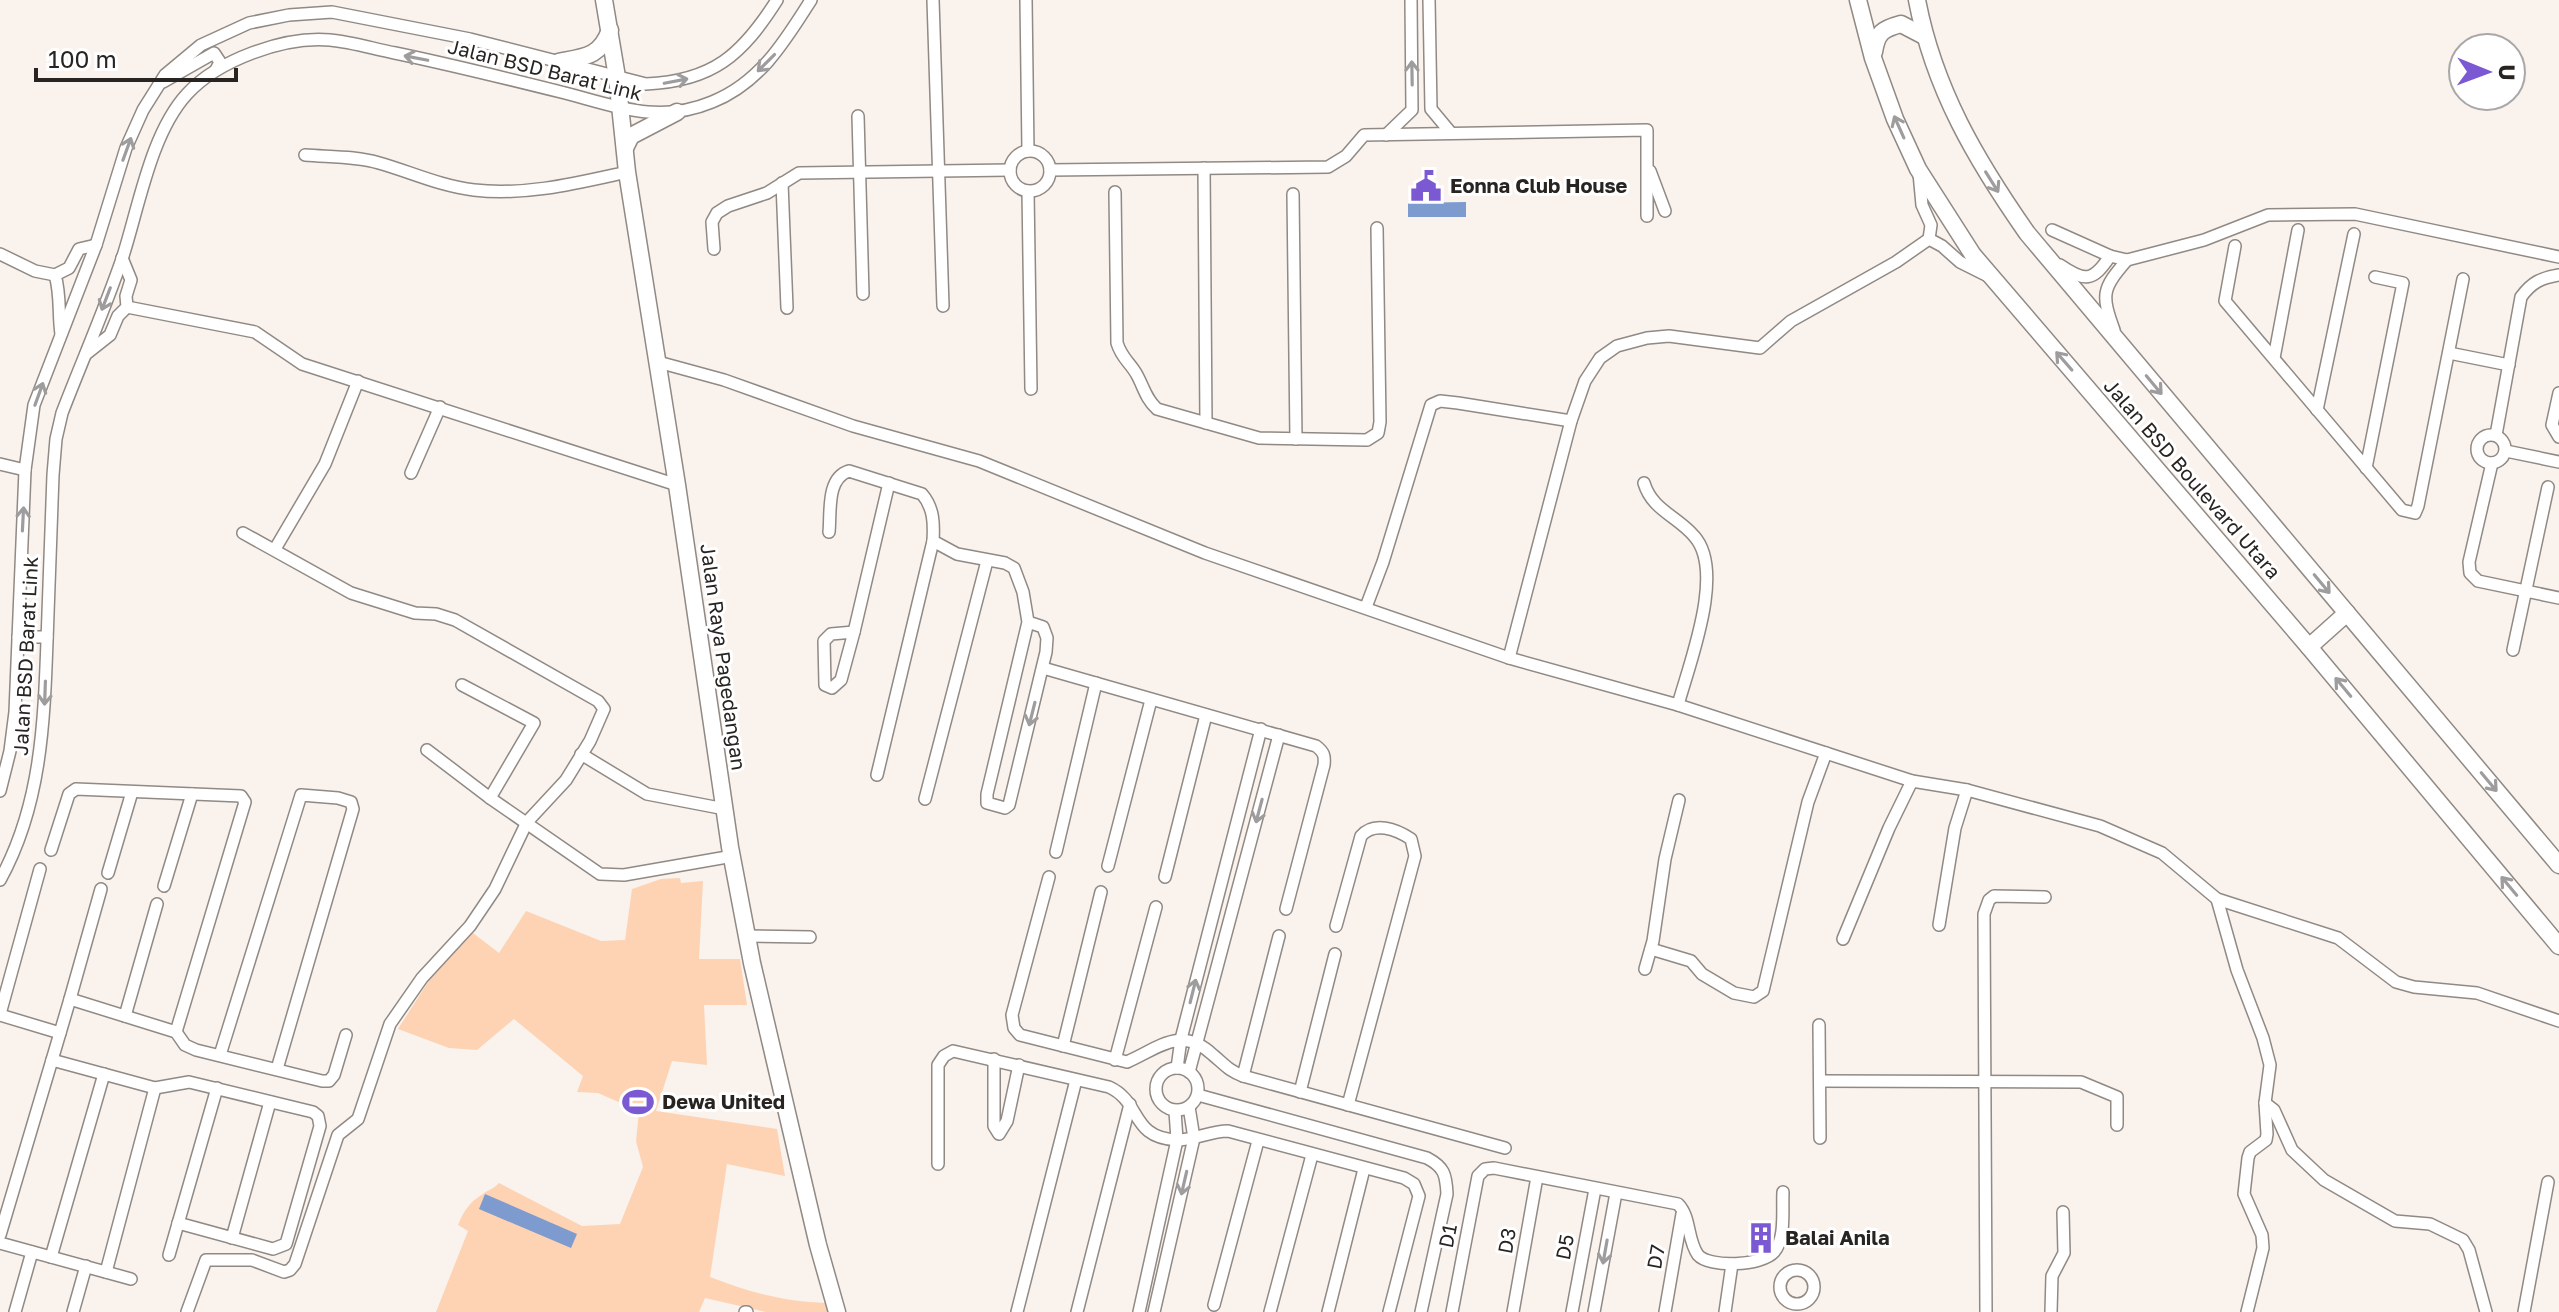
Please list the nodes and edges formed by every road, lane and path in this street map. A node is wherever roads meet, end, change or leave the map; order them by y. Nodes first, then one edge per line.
1 (604, 0) edge
2 (777, 0) edge
3 (811, 0) edge
4 (933, 0) edge
5 (1026, 0) edge
6 (1411, 0) edge
7 (1429, 0) edge
8 (1858, 0) edge
9 (1917, 0) edge
10 (610, 30) junction
11 (1924, 36) junction
12 (1873, 58) junction
13 (558, 62) junction
14 (216, 70) junction
15 (617, 77) junction
16 (159, 84) junction
17 (621, 108) junction
18 (1431, 109) junction
19 (1412, 110) junction
20 (677, 112) junction
21 (858, 116) dead end
22 (1451, 133) junction
23 (1386, 135) junction
24 (625, 148) junction
25 (1028, 151) junction
26 (305, 155) dead end
27 (1647, 163) junction
28 (1204, 168) junction
29 (1918, 169) junction
30 (1010, 170) junction
31 (1050, 170) junction
32 (939, 171) junction
33 (627, 172) junction
34 (860, 172) junction
35 (782, 183) junction
36 (1028, 191) junction
37 (1115, 192) dead end
38 (1293, 194) dead end
39 (1665, 211) dead end
40 (1647, 216) dead end
41 (1377, 228) dead end
42 (2052, 230) dead end
43 (2298, 230) dead end
44 (2354, 234) dead end
45 (1929, 239) junction
46 (96, 245) junction
47 (2235, 246) dead end
48 (714, 249) dead end
49 (0, 254) edge
50 (2046, 256) junction
51 (2110, 256) junction
52 (2559, 257) edge
53 (122, 258) junction
54 (2127, 260) junction
55 (55, 275) junction
56 (2559, 275) edge
57 (2375, 277) dead end
58 (1992, 278) junction
59 (2463, 279) dead end
60 (863, 294) dead end
61 (943, 306) dead end
62 (127, 307) junction
63 (787, 308) dead end
64 (61, 335) junction
65 (2118, 342) junction
66 (2449, 353) junction
67 (85, 355) junction
68 (2274, 358) junction
69 (658, 362) junction
70 (2509, 365) junction
71 (358, 381) junction
72 (1031, 389) dead end
73 (2559, 393) edge
74 (440, 407) junction
75 (2317, 410) junction
76 (1571, 421) junction
77 (1206, 423) junction
78 (2496, 435) junction
79 (2559, 437) edge
80 (1296, 439) junction
81 (2506, 451) junction
82 (2559, 462) edge
83 (2492, 463) junction
84 (0, 464) edge
85 (2366, 468) junction
86 (25, 470) junction
87 (411, 473) dead end
88 (889, 483) junction
89 (1644, 483) dead end
90 (677, 485) junction
91 (2548, 487) dead end
92 (829, 532) dead end
93 (243, 533) dead end
94 (933, 541) junction
95 (275, 549) junction
96 (987, 561) junction
97 (2526, 591) junction
98 (2559, 598) edge
99 (1366, 607) junction
100 (2347, 613) junction
101 (1028, 622) junction
102 (854, 632) junction
103 (18, 637) junction
104 (47, 637) junction
105 (2309, 647) junction
106 (2513, 650) dead end
107 (1509, 658) junction
108 (1043, 668) junction
109 (1096, 683) junction
110 (462, 685) dead end
111 (1151, 700) junction
112 (1678, 705) junction
113 (1206, 715) junction
114 (1261, 729) junction
115 (1279, 735) junction
116 (427, 750) dead end
117 (1826, 753) junction
118 (581, 754) junction
119 (877, 775) dead end
120 (1912, 781) junction
121 (1967, 790) junction
122 (0, 791) edge
123 (132, 792) junction
124 (192, 794) junction
125 (490, 798) junction
126 (925, 799) dead end
127 (1679, 800) dead end
128 (725, 809) junction
129 (527, 822) junction
130 (51, 850) dead end
131 (1056, 852) dead end
132 (733, 856) junction
133 (2559, 865) edge
134 (1108, 866) dead end
135 (40, 869) dead end
136 (108, 873) dead end
137 (1049, 877) dead end
138 (1165, 877) dead end
139 (0, 880) edge
140 (164, 886) dead end
141 (101, 889) dead end
142 (1101, 892) dead end
143 (2045, 897) dead end
144 (2217, 899) junction
145 (157, 904) dead end
146 (1156, 907) dead end
147 (1286, 909) dead end
148 (1939, 925) dead end
149 (1336, 926) dead end
150 (746, 936) junction
151 (1279, 936) dead end
152 (810, 937) dead end
153 (1843, 939) dead end
154 (2559, 946) edge
155 (1651, 949) junction
156 (1335, 954) dead end
157 (1645, 969) dead end
158 (70, 999) junction
159 (0, 1014) edge
160 (125, 1016) junction
161 (2559, 1021) edge
162 (1819, 1025) dead end
163 (176, 1032) junction
164 (60, 1033) junction
165 (346, 1035) dead end
166 (1181, 1039) junction
167 (1196, 1042) junction
168 (1063, 1046) junction
169 (220, 1055) junction
170 (994, 1059) junction
171 (52, 1060) junction
172 (1115, 1060) junction
173 (1019, 1065) junction
174 (1177, 1068) junction
175 (277, 1069) junction
176 (1189, 1072) junction
177 (104, 1074) junction
178 (1243, 1076) junction
179 (1076, 1080) junction
180 (1820, 1081) junction
181 (1985, 1082) junction
182 (155, 1088) junction
183 (217, 1088) junction
184 (1300, 1092) junction
185 (1198, 1095) junction
186 (270, 1102) junction
187 (2265, 1103) junction
188 (1130, 1104) junction
189 (1348, 1105) junction
190 (1189, 1107) junction
191 (1175, 1111) junction
192 (2117, 1125) dead end
193 (1194, 1138) junction
194 (1820, 1138) dead end
195 (1177, 1140) junction
196 (1258, 1141) junction
197 (1505, 1148) dead end
198 (1312, 1155) junction
199 (938, 1164) dead end
200 (1364, 1169) junction
201 (1537, 1177) junction
202 (2548, 1182) dead end
203 (1595, 1189) junction
204 (1783, 1192) dead end
205 (1616, 1193) junction
206 (1683, 1209) junction
207 (2063, 1212) dead end
208 (178, 1223) junction
209 (0, 1235) edge
210 (232, 1238) junction
211 (0, 1243) edge
212 (32, 1252) junction
213 (169, 1255) dead end
214 (51, 1257) junction
215 (1732, 1264) junction
216 (86, 1266) junction
217 (106, 1272) junction
218 (131, 1279) dead end
219 (1214, 1305) dead end
220 (15, 1312) edge
221 (73, 1312) edge
222 (187, 1312) edge
223 (837, 1312) edge
224 (1017, 1312) edge
225 (1077, 1312) edge
226 (1139, 1312) edge
227 (1154, 1312) edge
228 (1270, 1312) edge
229 (1328, 1312) edge
230 (1389, 1312) edge
231 (1421, 1312) edge
232 (1452, 1312) edge
233 (1513, 1312) edge
234 (1572, 1312) edge
235 (1594, 1312) edge
236 (1665, 1312) edge
237 (1725, 1312) edge
238 (1986, 1312) edge
239 (2051, 1312) edge
240 (2247, 1312) edge
241 (2486, 1312) edge
242 (2524, 1312) edge

1 - 10 main road, Jalan Raya Pagedangan
15 -> 2 street, Jalan BSD Barat Link
3 -> 20 street, Jalan BSD Barat Link
4 - 32 street
5 - 25 street
19 -> 6 street
7 - 18 street
8 - 12 main road, Jalan BSD Boulevard Utara
9 - 11 main road, Jalan BSD Boulevard Utara
10 - 13 main road
10 - 15 main road, Jalan Raya Pagedangan
11 - 12 main road
11 -> 50 main road, Jalan BSD Boulevard Utara
29 -> 12 main road, Jalan BSD Boulevard Utara
13 - 15 street, Jalan BSD Barat Link
13 - 16 street, Jalan BSD Barat Link
14 - 16 street
17 -> 14 street, Jalan BSD Barat Link
14 - 53 street, Jalan BSD Barat Link
15 - 17 main road, Jalan Raya Pagedangan
46 -> 16 street, Jalan BSD Barat Link
17 - 20 street, Jalan BSD Barat Link
17 - 24 main road, Jalan Raya Pagedangan
18 - 19 street
18 - 22 street
19 - 23 street
20 - 24 main road
21 - 34 street
22 - 23 street
22 - 27 street
23 - 28 street
24 - 33 main road, Jalan Raya Pagedangan
25 - 30 street
25 - 31 street
26 - 33 street
27 - 39 street
27 - 40 street
28 - 31 street
28 - 77 street
29 - 45 street
29 - 58 main road, Jalan BSD Boulevard Utara
30 - 32 street
30 - 36 street
31 - 36 street
32 - 34 street
32 - 61 street
33 - 69 main road, Jalan Raya Pagedangan
34 - 35 street
34 - 60 street
35 - 48 street
35 - 63 street
36 - 72 street
37 - 77 street
38 - 80 street
41 - 80 street
42 - 51 street
43 - 68 street
44 - 75 street
45 - 58 street
45 - 76 street
46 - 55 street
46 - 64 street, Jalan BSD Barat Link
47 - 68 street
49 - 55 street
50 - 51 street
50 - 65 main road, Jalan BSD Boulevard Utara
51 - 54 street
52 - 54 street
53 - 62 street
53 -> 67 street, Jalan BSD Barat Link
54 - 65 street
55 - 64 street
56 - 70 street
57 - 85 street
105 -> 58 main road, Jalan BSD Boulevard Utara
59 - 66 street
62 - 67 street
62 - 71 street
86 -> 64 street, Jalan BSD Barat Link
65 -> 100 main road, Jalan BSD Boulevard Utara
66 - 70 street
66 - 85 street
67 - 104 street, Jalan BSD Barat Link
68 - 75 street
69 - 90 main road, Jalan Raya Pagedangan
69 - 99 street
70 - 78 street
71 - 74 street
71 - 95 street
73 - 79 street
74 - 87 street
74 - 90 street
75 - 85 street
76 - 99 street
76 - 107 street
77 - 80 street
78 - 81 street
78 - 83 street
81 - 82 street
81 - 83 street
83 - 97 street
84 - 86 street
103 -> 86 street, Jalan BSD Barat Link
88 - 92 street
88 - 94 street
88 - 102 street
89 - 112 street
90 - 128 main road, Jalan Raya Pagedangan
91 - 97 street
93 - 95 street
94 - 96 street
94 - 119 street
95 - 118 street
96 - 101 street
96 - 126 street
97 - 98 street
97 - 106 street
99 - 107 street
100 - 105 main road
100 -> 133 main road, Jalan BSD Boulevard Utara
101 - 108 street
108 -> 101 street
102 - 102 street
103 - 104 street
103 - 122 street, Jalan BSD Barat Link
104 -> 139 street, Jalan BSD Barat Link
154 -> 105 main road, Jalan BSD Boulevard Utara
107 - 112 street
108 - 109 street
109 - 111 street
109 - 131 street
110 - 125 street
111 - 113 street
111 - 134 street
112 - 117 street
113 - 114 street
113 - 138 street
114 - 115 street
166 -> 114 street
115 - 147 street
115 -> 167 street
116 - 125 street
117 - 120 street
117 - 155 street
118 - 128 street
118 - 129 street
120 - 121 street
120 - 153 street
121 - 144 street
121 - 148 street
123 - 124 street
123 - 130 street
123 - 136 street
124 - 140 street
124 - 163 street
125 - 129 street
127 - 155 street
128 - 132 main road, Jalan Raya Pagedangan
129 - 132 street
129 - 222 street
132 - 150 main road, Jalan Raya Pagedangan
135 - 159 street
137 - 168 street
141 - 158 street
142 - 168 street
143 - 181 street
144 - 161 street
144 - 187 street
145 - 160 street
146 - 172 street
149 - 189 street
150 - 152 street
150 - 223 main road, Jalan Raya Pagedangan
151 - 178 street
155 - 157 street
156 - 184 street
158 - 160 street
158 - 164 street
159 - 164 street
160 - 163 street
162 - 180 street
163 - 169 street
164 - 171 street
165 - 175 street
166 - 167 street
166 - 172 street
166 - 174 street
167 - 176 street
167 - 178 street
168 - 172 street
169 - 175 street
169 - 175 street
170 - 173 street
170 - 173 street
170 - 199 street
171 - 177 street
171 - 209 street
173 - 179 street
174 - 176 street
174 - 191 street
176 - 185 street
177 - 182 street
177 - 214 street
178 - 184 street
179 - 188 street
179 - 224 street
180 - 181 street
180 - 194 street
181 - 192 street
181 - 238 street
182 - 183 street
182 - 217 street
183 - 186 street
183 - 208 street
184 - 189 street
185 - 190 street
185 - 231 street
186 - 210 street
186 - 210 street
187 - 240 street
187 - 241 street
188 - 195 street
188 - 225 street
189 - 197 street
190 - 191 street
190 - 193 street
191 - 195 street
193 - 195 street
193 - 196 street
193 -> 227 street
195 - 226 street
196 - 198 street
196 - 219 street
198 - 200 street
198 - 228 street
200 - 229 street
200 - 230 street
201 - 203 street
201 - 232 street, D1
201 - 233 street, D3
202 - 242 street
203 - 205 street
203 - 234 street, D5
204 - 215 street
205 - 206 street
205 -> 235 street, D5
206 - 215 street
206 - 236 street, D7
207 - 239 street
208 - 210 street
208 - 213 street
211 - 212 street
212 - 214 street
212 - 220 street
214 - 216 street
215 - 237 street
216 - 217 street
216 - 221 street
217 - 218 street

